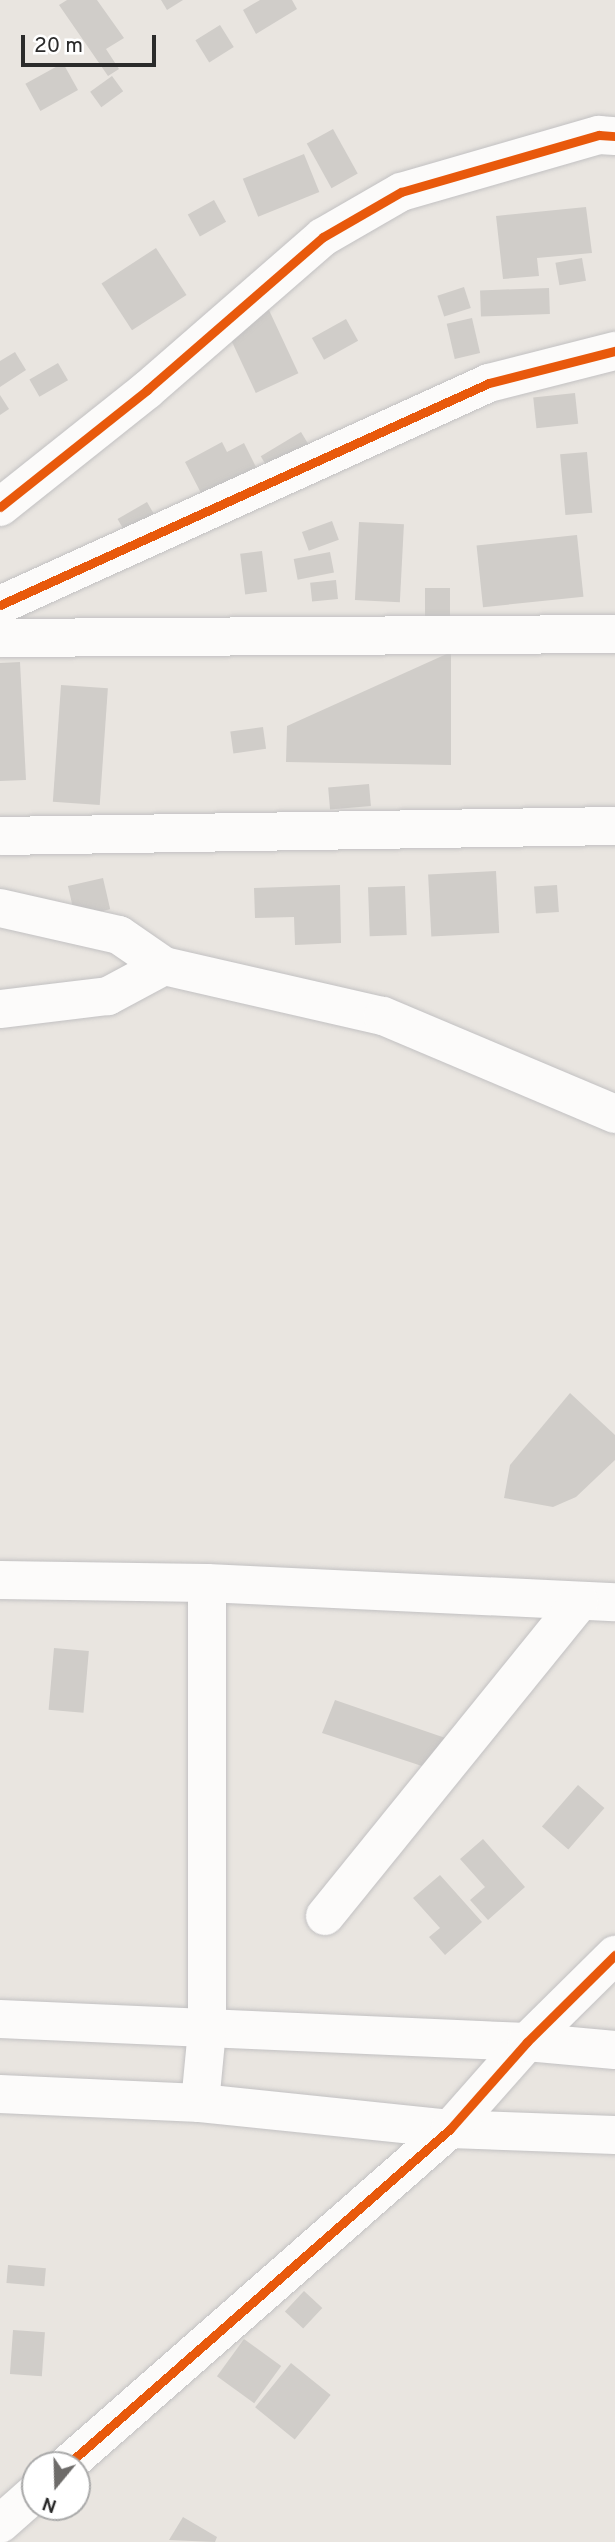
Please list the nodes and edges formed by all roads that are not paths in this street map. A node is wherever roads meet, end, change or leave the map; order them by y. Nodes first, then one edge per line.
1 (615, 136) edge
2 (615, 351) edge
3 (0, 507) edge
4 (0, 605) edge
5 (615, 634) edge
6 (0, 638) edge
7 (615, 826) edge
8 (0, 836) edge
9 (0, 908) edge
10 (164, 966) junction
11 (0, 1009) edge
12 (615, 1114) edge
13 (0, 1580) edge
14 (207, 1583) junction
15 (597, 1602) edge
16 (325, 1916) dead end
17 (615, 1955) edge
18 (0, 2019) edge
19 (207, 2030) junction
20 (527, 2042) junction
21 (615, 2050) edge
22 (0, 2094) edge
23 (200, 2103) junction
24 (450, 2129) junction
25 (615, 2135) edge
26 (83, 2451) edge
27 (21, 2505) edge
28 (0, 2524) edge

1 - 3 street
2 - 4 street
5 - 6 street
7 - 8 street
9 - 10 street
10 - 11 street
10 - 12 street
13 - 14 street
14 - 15 street
14 - 19 street
15 - 16 street
17 - 20 street
18 - 19 street
19 - 20 street
19 - 23 street
20 - 21 street
20 - 24 street
22 - 23 street
23 - 24 street
24 - 25 street
24 - 26 street
27 - 28 street

